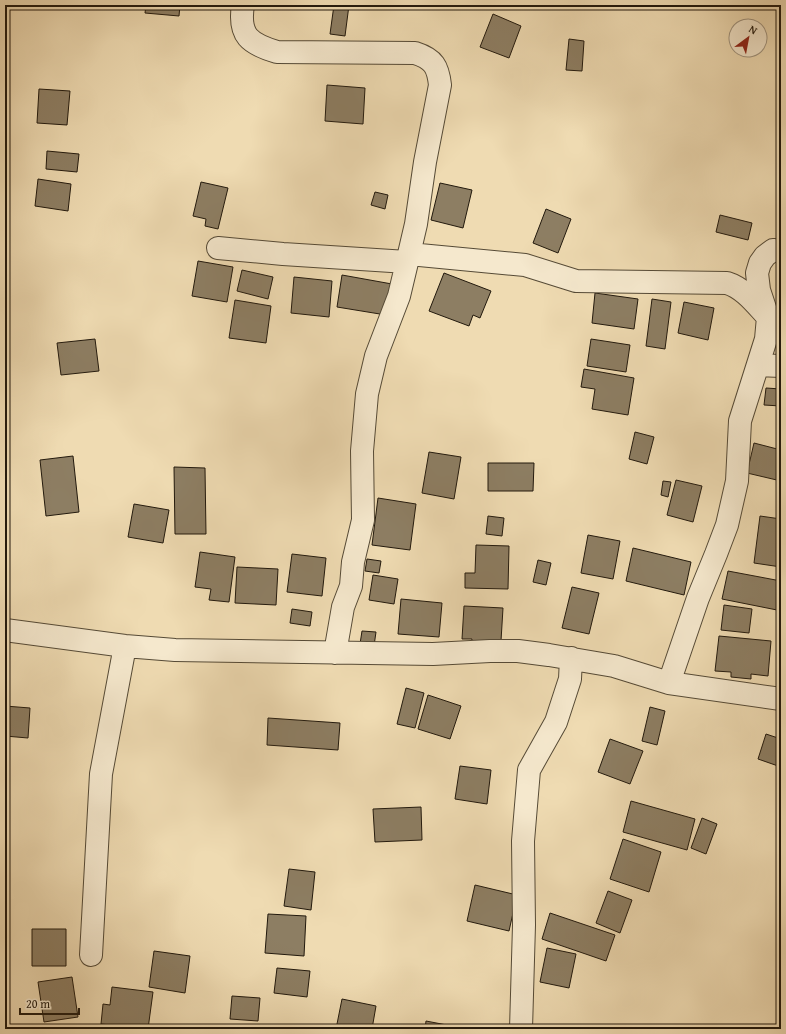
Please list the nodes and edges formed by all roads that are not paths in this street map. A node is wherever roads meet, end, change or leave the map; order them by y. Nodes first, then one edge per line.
1 (244, 5) edge
2 (218, 248) dead end
3 (781, 251) edge
4 (408, 258) junction
5 (768, 317) junction
6 (758, 365) junction
7 (781, 366) edge
8 (5, 630) edge
9 (126, 646) junction
10 (335, 653) junction
11 (571, 658) junction
12 (669, 683) junction
13 (781, 699) edge
14 (91, 955) dead end
15 (521, 1029) edge

1 - 4 street
2 - 4 street
3 - 5 street
4 - 5 street
4 - 10 street
5 - 6 street
6 - 7 street
6 - 12 street
8 - 9 street
9 - 10 street
9 - 14 street
10 - 11 street
11 - 12 street
11 - 15 street
12 - 13 street

